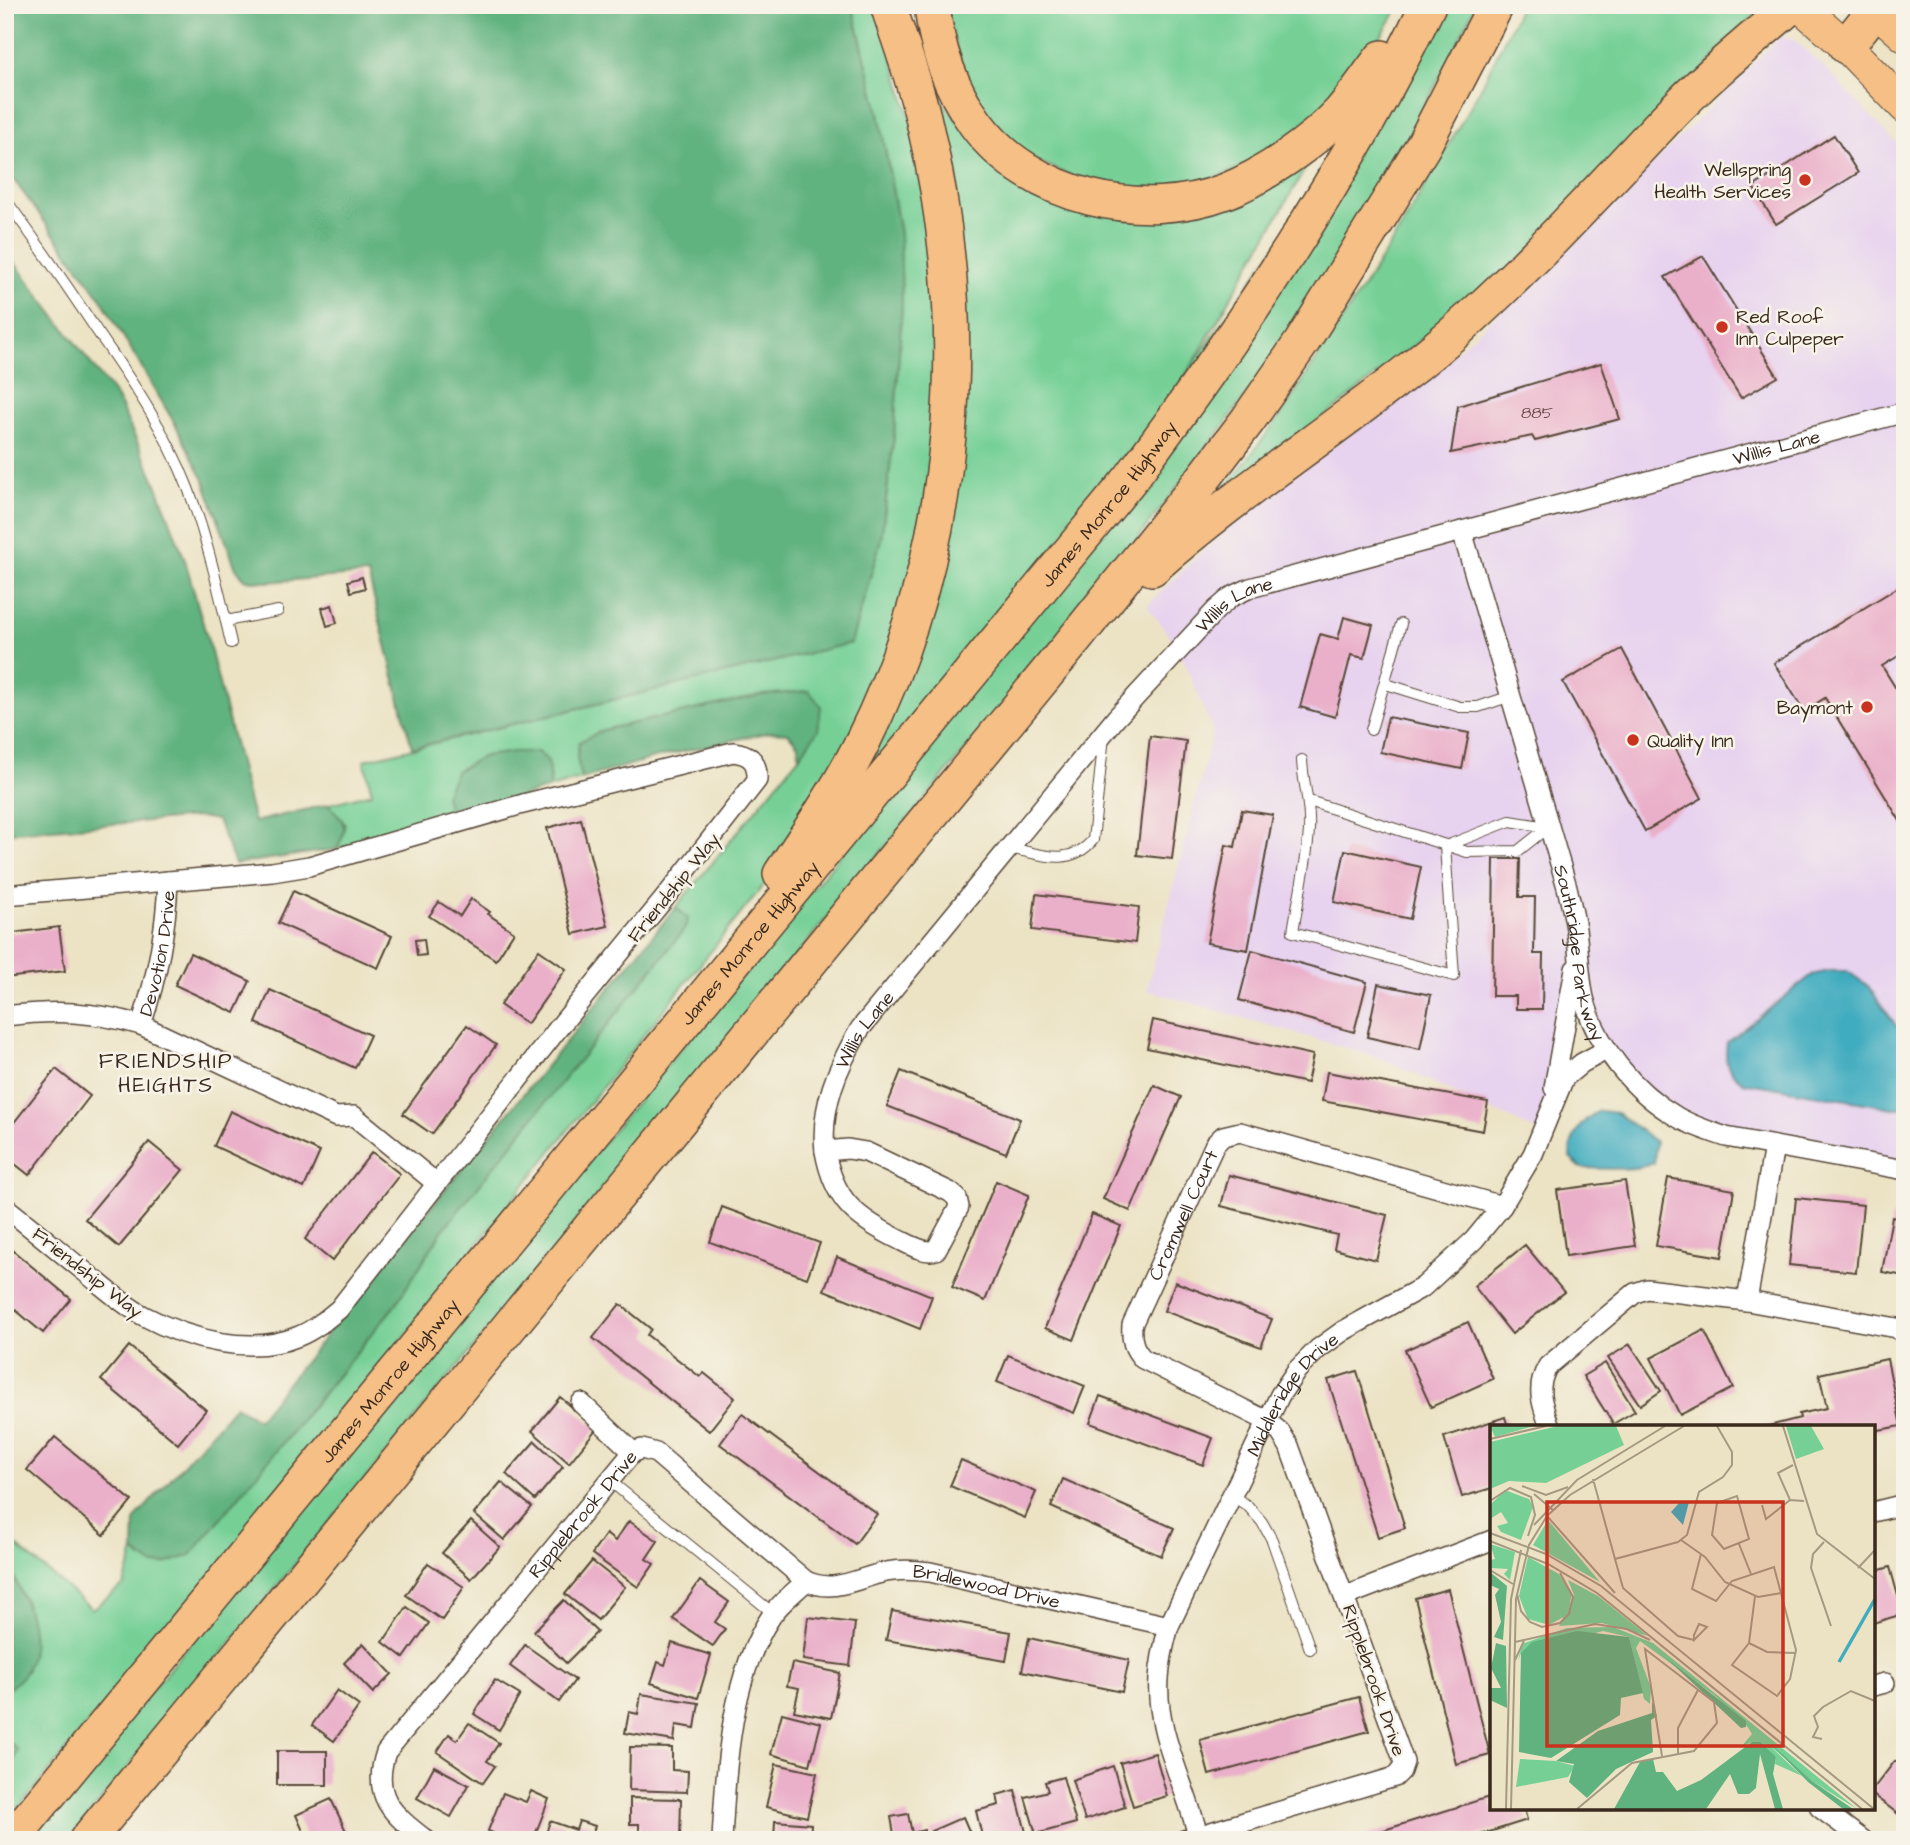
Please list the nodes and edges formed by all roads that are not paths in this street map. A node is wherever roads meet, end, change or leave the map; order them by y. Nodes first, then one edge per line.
1 (888, 5) edge
2 (932, 5) edge
3 (1416, 5) edge
4 (1428, 5) edge
5 (1496, 5) edge
6 (1792, 5) edge
7 (1799, 5) edge
8 (1875, 7) edge
9 (1905, 36) edge
10 (1846, 46) junction
11 (1905, 107) edge
12 (5, 199) edge
13 (1905, 412) edge
14 (1462, 531) junction
15 (278, 611) dead end
16 (226, 621) junction
17 (1401, 624) dead end
18 (1075, 639) junction
19 (231, 643) dead end
20 (1386, 684) junction
21 (1511, 696) junction
22 (1371, 730) dead end
23 (1104, 732) junction
24 (1302, 760) dead end
25 (1309, 801) junction
26 (1548, 827) junction
27 (1445, 846) junction
28 (1008, 847) junction
29 (168, 881) junction
30 (5, 895) edge
31 (1578, 951) junction
32 (5, 1016) edge
33 (141, 1026) junction
34 (1606, 1050) junction
35 (650, 1065) junction
36 (1548, 1117) junction
37 (1774, 1146) junction
38 (825, 1151) junction
39 (1905, 1170) edge
40 (436, 1184) junction
41 (1502, 1206) junction
42 (5, 1207) edge
43 (1747, 1301) junction
44 (1905, 1335) edge
45 (581, 1403) dead end
46 (1266, 1421) junction
47 (1549, 1425) edge
48 (633, 1452) junction
49 (610, 1481) junction
50 (1231, 1494) junction
51 (1905, 1504) edge
52 (1875, 1512) edge
53 (1490, 1541) edge
54 (806, 1581) junction
55 (1346, 1596) junction
56 (773, 1613) junction
57 (1169, 1626) junction
58 (1310, 1649) dead end
59 (1822, 1810) edge
60 (1191, 1838) edge
61 (11, 1840) edge
62 (87, 1840) edge
63 (426, 1840) edge
64 (722, 1840) edge
65 (1863, 1840) edge

1 - 35 highway
2 - 3 highway
4 - 35 highway, James Monroe Highway
5 - 18 highway
6 - 18 highway
7 - 10 main road
8 - 9 main road
8 - 10 highway
10 - 11 main road
12 - 16 lane
13 - 14 street, Willis Lane
14 - 21 street, Southridge Parkway
14 - 23 street, Willis Lane
15 - 16 lane
16 - 19 lane
17 - 20 lane
18 - 62 highway
20 - 21 lane
20 - 22 lane
21 - 26 street, Southridge Parkway
23 - 28 street, Willis Lane
23 - 28 lane
24 - 25 lane
25 - 27 lane
25 - 27 lane
26 - 27 lane
26 - 27 lane
26 - 31 street, Southridge Parkway
28 - 38 street, Willis Lane
29 - 30 street, Friendship Way
29 - 33 street, Devotion Drive
29 - 40 street, Friendship Way
31 - 34 street, Southridge Parkway
31 - 36 street
32 - 33 street
33 - 40 street
34 - 36 street, Middleridge Drive
34 - 37 street, Southridge Parkway
35 - 61 highway, James Monroe Highway
36 - 41 street, Middleridge Drive
37 - 39 street, Southridge Parkway
37 - 43 street
38 - 38 street, Willis Lane
40 - 42 street, Friendship Way
41 - 46 street, Middleridge Drive
41 - 46 street, Cromwell Court
43 - 44 street
43 - 47 street
45 - 48 street
46 - 50 street, Middleridge Drive
46 - 55 street, Ripplebrook Drive
48 - 49 street, Ripplebrook Drive
48 - 54 street, Ripplebrook Drive
49 - 56 lane
49 - 63 street, Ripplebrook Drive
50 - 57 street, Middleridge Drive
50 - 58 lane
51 - 52 street
53 - 55 street
54 - 56 street
54 - 57 street, Bridlewood Drive
55 - 60 street, Ripplebrook Drive
56 - 64 street
57 - 60 street, Middleridge Drive
59 - 65 street

